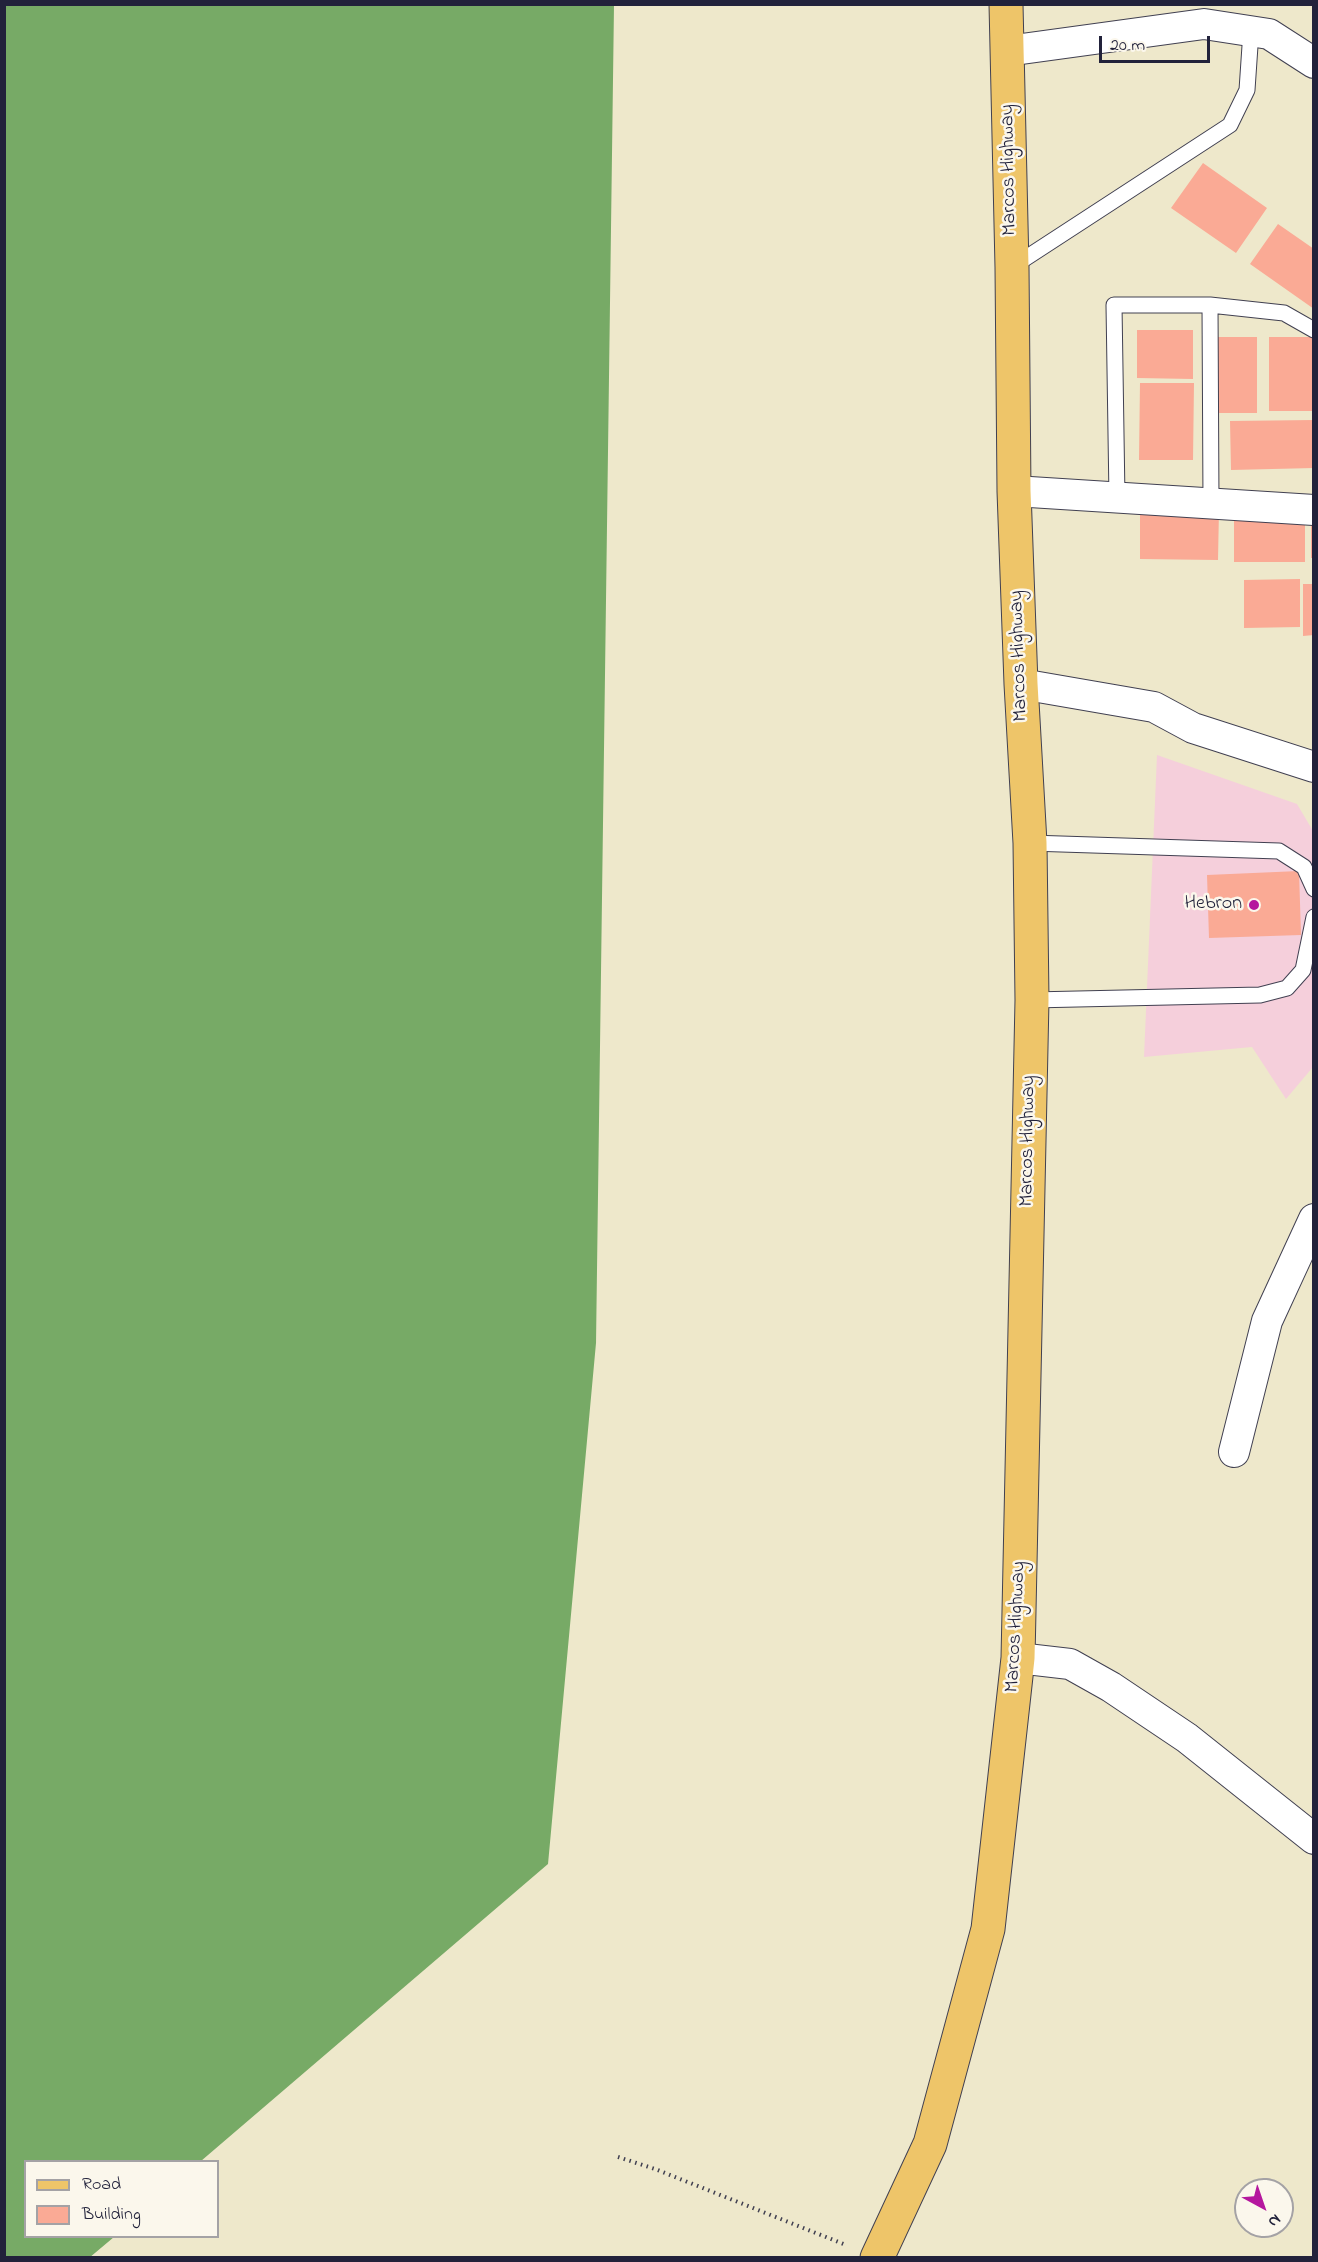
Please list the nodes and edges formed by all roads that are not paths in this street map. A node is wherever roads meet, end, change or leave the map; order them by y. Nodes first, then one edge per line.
1 (1006, 4) edge
2 (1251, 31) junction
3 (1007, 51) junction
4 (1314, 63) edge
5 (1012, 267) junction
6 (1210, 305) junction
7 (1314, 330) edge
8 (1014, 491) junction
9 (1118, 498) junction
10 (1211, 504) junction
11 (1314, 510) edge
12 (1021, 684) junction
13 (1314, 767) edge
14 (1030, 843) junction
15 (1314, 890) edge
16 (1314, 917) edge
17 (1032, 1000) junction
18 (1314, 1219) edge
19 (1234, 1452) dead end
20 (1018, 1658) junction
21 (1314, 1839) edge
22 (877, 2257) edge

1 - 3 main road, Marcos Highway
2 - 3 street
2 - 4 street
2 - 5 lane
3 - 5 main road, Marcos Highway
5 - 8 main road, Marcos Highway
6 - 7 lane
6 - 9 lane
6 - 10 lane
8 - 9 street
8 - 12 main road, Marcos Highway
9 - 10 street
10 - 11 street
12 - 13 street
12 - 14 main road, Marcos Highway
14 - 15 lane
14 - 17 main road, Marcos Highway
16 - 17 lane
17 - 20 main road, Marcos Highway
18 - 19 street
20 - 21 street
20 - 22 main road, Marcos Highway

